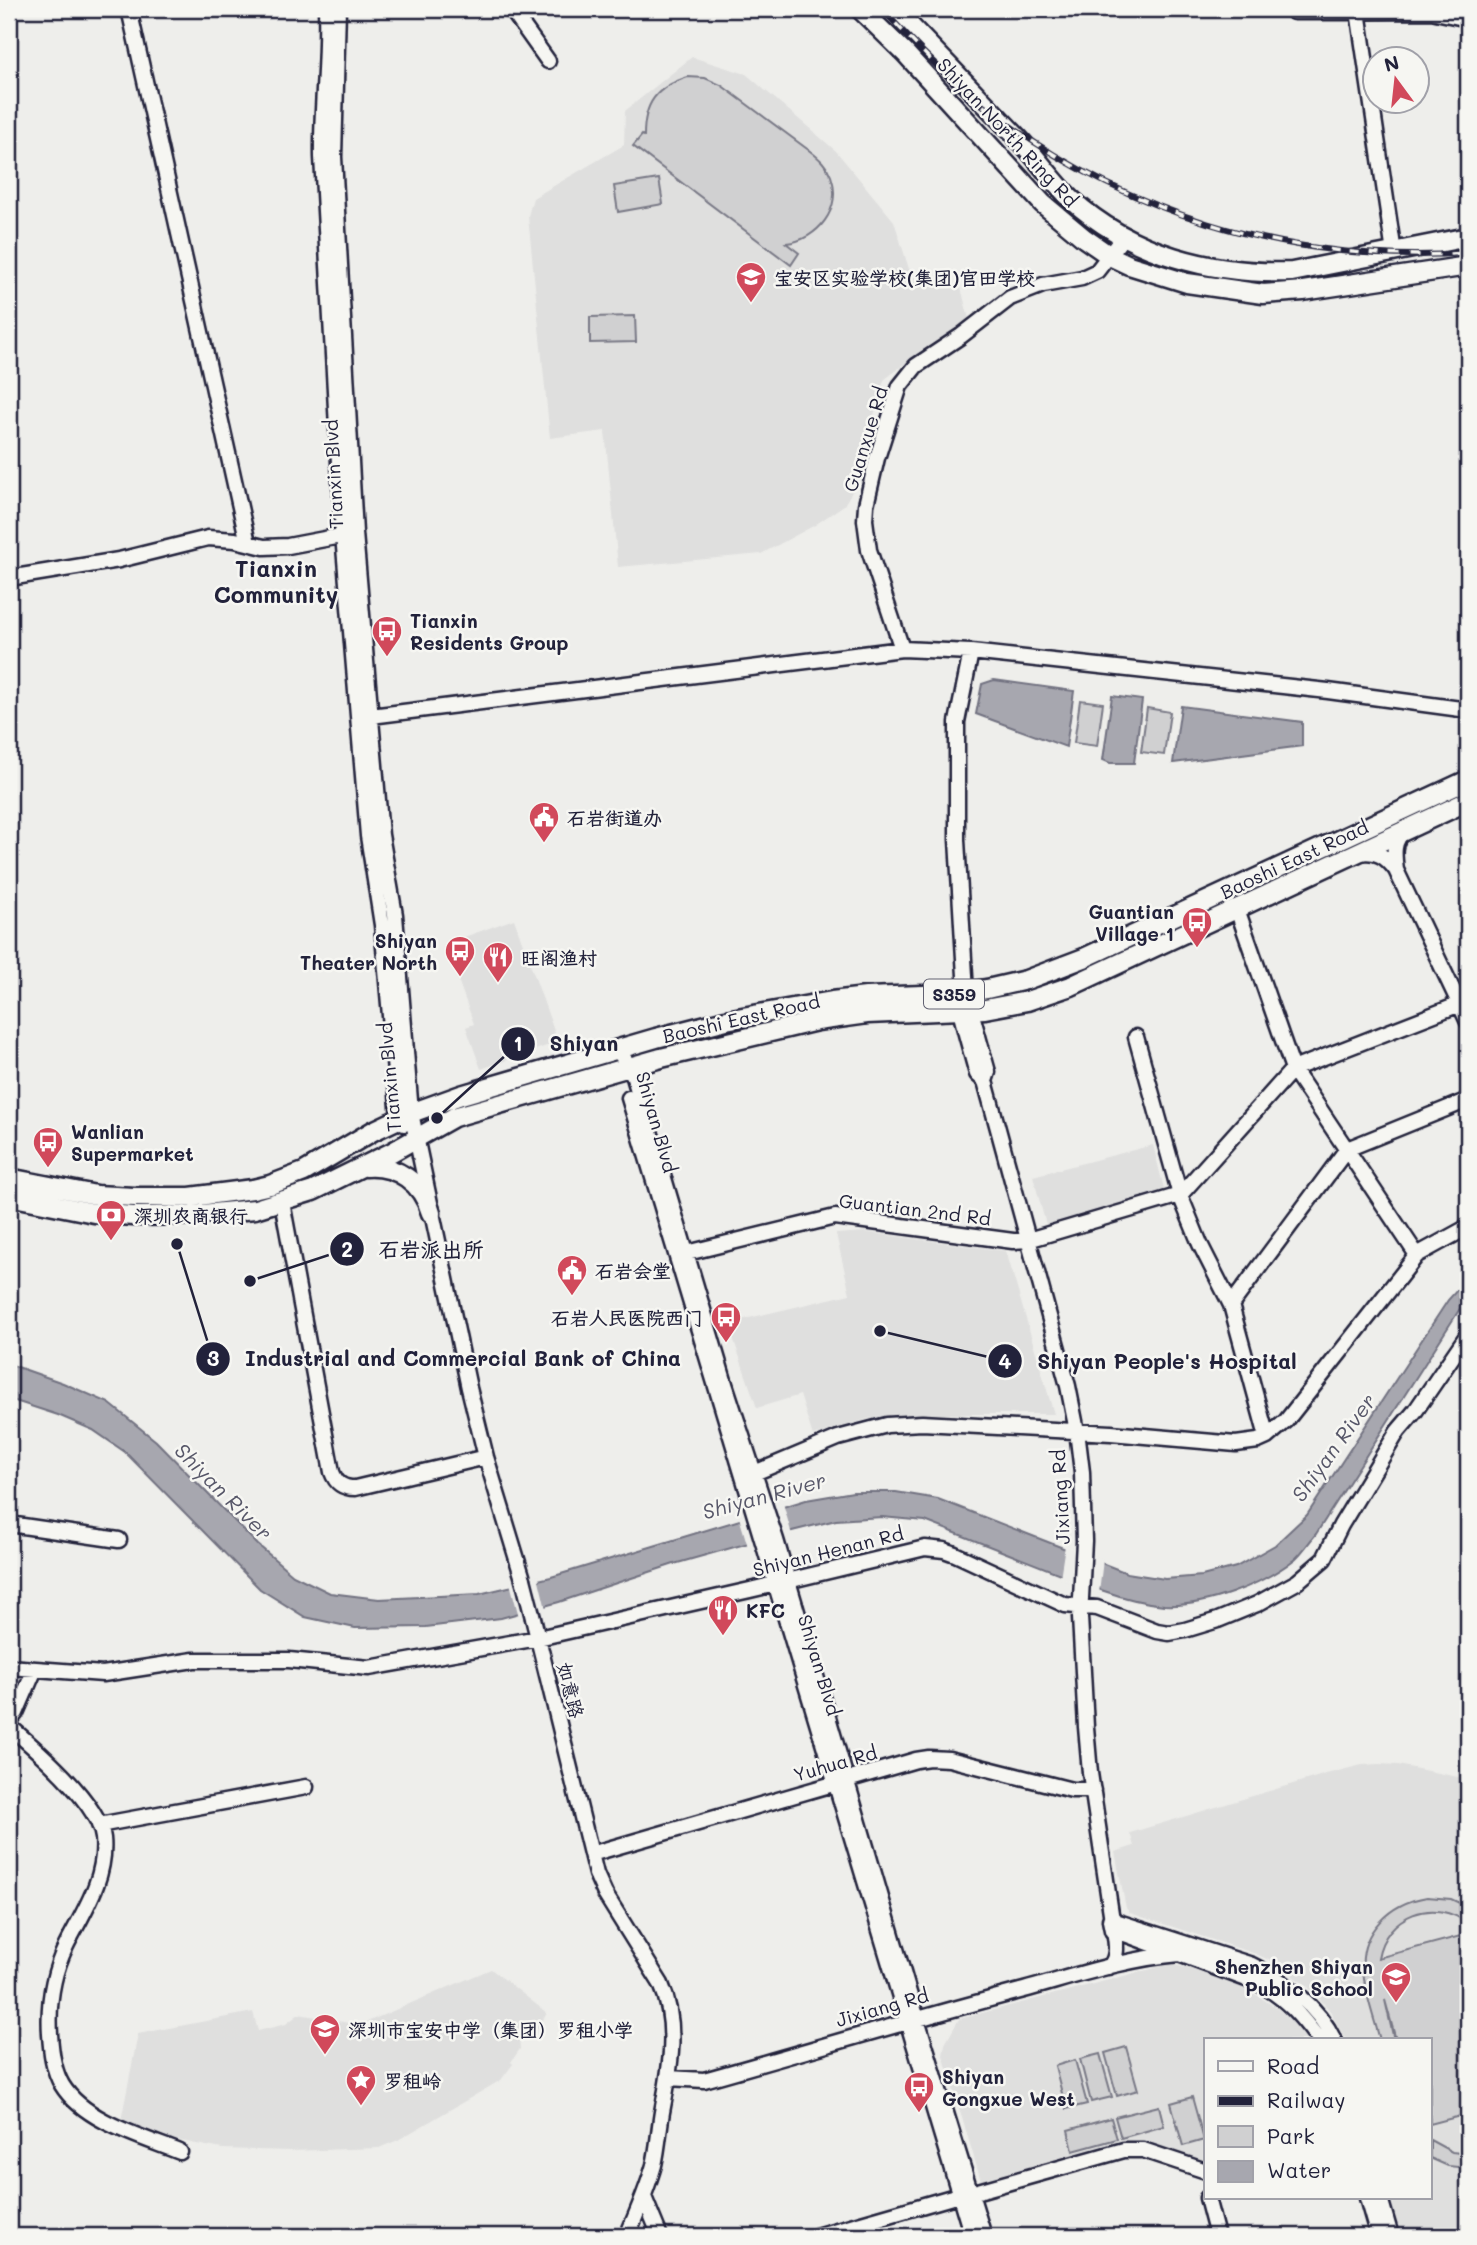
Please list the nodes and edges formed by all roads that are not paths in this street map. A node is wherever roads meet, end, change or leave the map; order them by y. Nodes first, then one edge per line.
1 (129, 9) edge
2 (326, 9) edge
3 (338, 9) edge
4 (511, 9) edge
5 (860, 9) edge
6 (894, 9) edge
7 (1293, 9) edge
8 (1359, 11) junction
9 (1468, 19) edge
10 (548, 61) dead end
11 (1124, 236) junction
12 (1468, 237) edge
13 (1394, 253) junction
14 (1110, 256) junction
15 (1468, 266) edge
16 (349, 534) junction
17 (248, 543) junction
18 (9, 578) edge
19 (902, 649) junction
20 (971, 652) junction
21 (1468, 710) edge
22 (371, 716) junction
23 (1468, 780) edge
24 (1468, 801) edge
25 (1405, 830) junction
26 (1357, 853) junction
27 (1396, 870) junction
28 (1237, 909) junction
29 (966, 993) junction
30 (1464, 1003) edge
31 (966, 1011) junction
32 (1468, 1022) edge
33 (1136, 1037) dead end
34 (616, 1049) junction
35 (626, 1068) junction
36 (1293, 1069) junction
37 (1468, 1100) edge
38 (405, 1116) junction
39 (416, 1139) junction
40 (1347, 1149) junction
41 (359, 1169) junction
42 (9, 1178) edge
43 (1180, 1195) junction
44 (9, 1196) edge
45 (282, 1202) junction
46 (432, 1213) junction
47 (1468, 1227) edge
48 (1028, 1240) junction
49 (687, 1253) junction
50 (1417, 1255) junction
51 (1231, 1306) junction
52 (1468, 1334) edge
53 (1077, 1431) junction
54 (1267, 1437) junction
55 (486, 1457) junction
56 (749, 1475) junction
57 (9, 1524) edge
58 (119, 1540) dead end
59 (782, 1583) junction
60 (1080, 1607) junction
61 (538, 1638) junction
62 (9, 1667) edge
63 (35, 1669) junction
64 (9, 1724) edge
65 (842, 1781) junction
66 (306, 1787) dead end
67 (1093, 1790) junction
68 (99, 1825) junction
69 (591, 1854) junction
70 (1113, 1925) junction
71 (1180, 1954) junction
72 (1109, 1967) junction
73 (911, 2020) junction
74 (1318, 2038) edge
75 (1333, 2038) edge
76 (668, 2078) junction
77 (180, 2152) dead end
78 (1203, 2171) edge
79 (965, 2194) junction
80 (644, 2197) junction
81 (1208, 2200) edge
82 (1368, 2200) edge
83 (1381, 2200) edge
84 (627, 2236) edge
85 (660, 2236) edge
86 (816, 2236) edge
87 (972, 2236) edge
88 (984, 2236) edge
89 (1217, 2236) edge
90 (1377, 2236) edge
91 (1391, 2236) edge

1 - 17 street
2 - 16 street, Tianxin Blvd
3 - 16 street, Tianxin Blvd
4 - 10 street
5 - 14 main road, Shiyan North Ring Rd
6 - 11 main road, Shiyan North Ring Rd
7 - 8 street
8 - 9 street
8 - 13 street
11 - 13 main road, Shiyan North Ring Rd
11 - 14 street, Guanxue Rd
12 - 13 main road, Shiyan North Ring Rd
14 - 15 main road, Shiyan North Ring Rd
14 - 19 street, Guanxue Rd
16 - 17 street
16 - 22 street, Tianxin Blvd
16 - 38 street, Tianxin Blvd
17 - 18 street
19 - 20 street
19 - 22 street
20 - 21 street
20 - 29 street
22 - 38 street, Tianxin Blvd
23 - 29 main road, Baoshi East Road / S359
24 - 25 main road, Baoshi East Road / S359
25 - 26 main road, Baoshi East Road / S359
25 - 27 street
26 - 27 street
26 - 28 main road, Baoshi East Road / S359
27 - 30 street
28 - 31 main road, Baoshi East Road / S359
28 - 36 street
29 - 31 street
29 - 34 main road, Baoshi East Road / S359
30 - 32 street
30 - 36 street
31 - 35 main road, Baoshi East Road / S359
31 - 48 street, Jixiang Rd
33 - 43 street
34 - 35 street, Shiyan Blvd
34 - 38 main road, Baoshi East Road / S359
35 - 39 main road, Baoshi East Road / S359
35 - 49 street, Shiyan Blvd
35 - 56 street, Shiyan Blvd
36 - 40 street
36 - 43 street
37 - 40 street
38 - 39 street, Tianxin Blvd
38 - 42 main road, Baoshi East Road / S359
39 - 41 main road, Baoshi East Road / S359
39 - 46 street, 如意路
40 - 50 street
40 - 51 street
41 - 45 main road, Baoshi East Road / S359
41 - 46 main road
43 - 48 street, Guantian 2nd Rd
43 - 51 street
44 - 45 main road, Baoshi East Road / S359
45 - 55 street
46 - 55 street, 如意路
47 - 50 street
48 - 49 street, Guantian 2nd Rd
48 - 53 street, Jixiang Rd
49 - 56 street, Shiyan Blvd
50 - 54 street
51 - 54 street
52 - 60 street, Shiyan Henan Rd
53 - 54 street
53 - 56 street
53 - 60 street, Jixiang Rd
55 - 61 street, 如意路, bridge
56 - 59 street, Shiyan Blvd
57 - 58 street
59 - 60 street, Shiyan Henan Rd
59 - 61 street, Shiyan Henan Rd
59 - 65 street, Shiyan Blvd
60 - 67 street, Jixiang Rd
61 - 63 street, Shiyan Henan Rd
61 - 69 street, 如意路
62 - 63 street, Shiyan Henan Rd
63 - 64 street
64 - 68 street
65 - 67 street, Yuhua Rd
65 - 69 street, Yuhua Rd
65 - 73 street, Shiyan Blvd
66 - 68 street
67 - 70 street, Jixiang Rd
68 - 77 street
69 - 76 street, 如意路
70 - 71 street
70 - 72 street, Jixiang Rd
70 - 75 street
71 - 72 street
71 - 74 street
72 - 73 street, Jixiang Rd
73 - 76 street, Jixiang Rd
73 - 79 street, Shiyan Blvd
76 - 80 street, 如意路
78 - 79 street
79 - 86 street
79 - 87 street, Shiyan Blvd
79 - 88 street, Shiyan Blvd
80 - 84 street, 如意路
80 - 85 street
81 - 89 street
82 - 90 street
83 - 91 street

